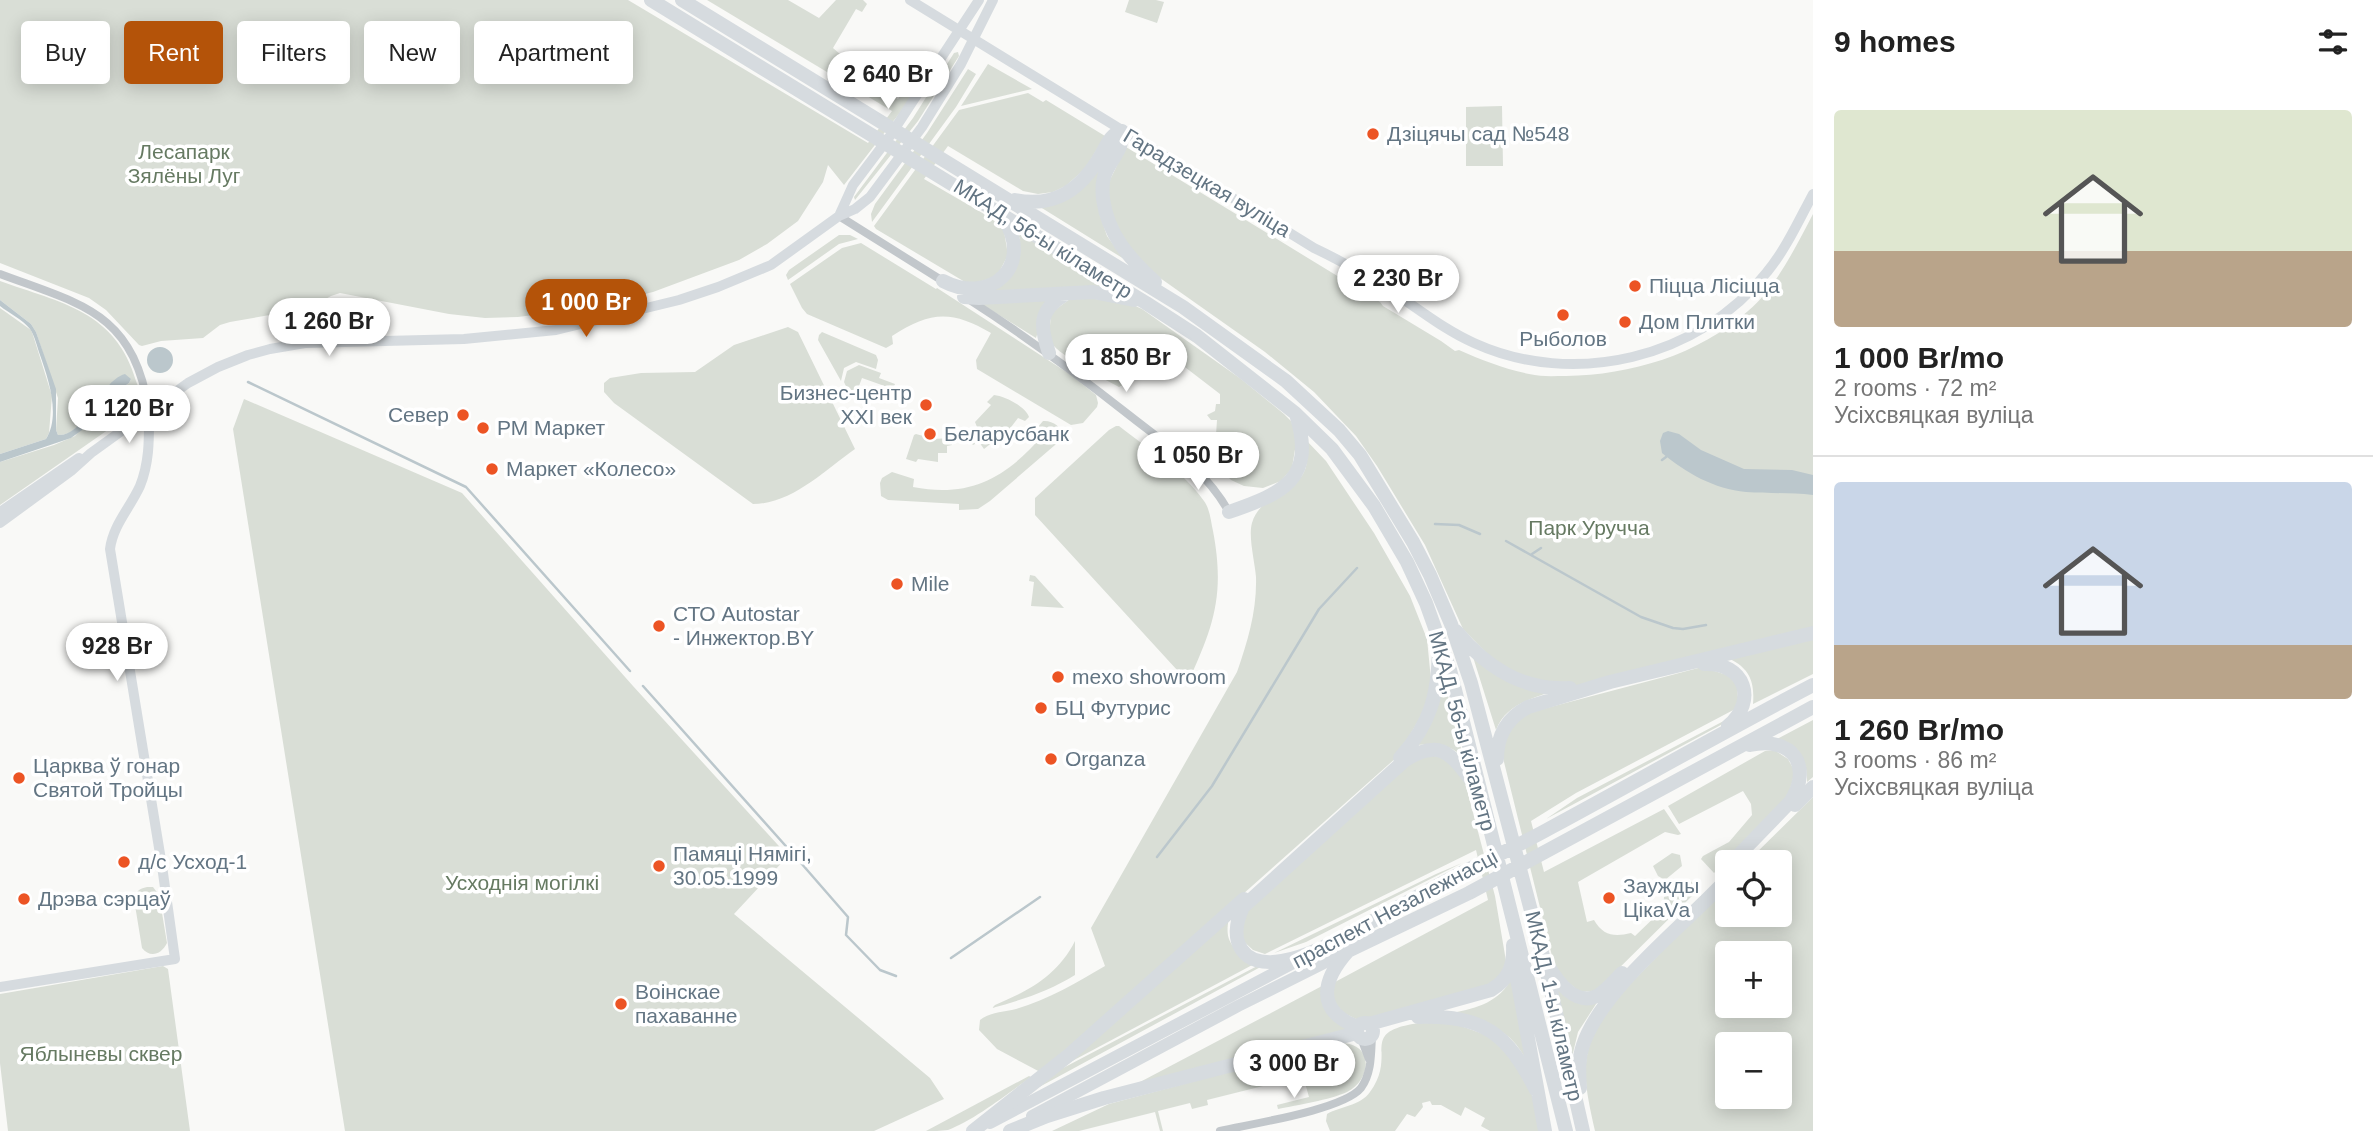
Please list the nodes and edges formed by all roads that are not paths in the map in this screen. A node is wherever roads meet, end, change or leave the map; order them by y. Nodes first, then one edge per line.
1 (651, 0) edge
2 (682, 0) edge
3 (910, 0) edge
4 (979, 0) edge
5 (993, 0) edge
6 (960, 31) junction
7 (973, 39) junction
8 (1122, 131) junction
9 (1813, 194) edge
10 (1006, 198) junction
11 (839, 216) junction
12 (1003, 217) junction
13 (0, 274) edge
14 (943, 281) junction
15 (1066, 294) junction
16 (964, 297) junction
17 (1146, 303) junction
18 (1183, 307) junction
19 (1049, 353) junction
20 (149, 411) junction
21 (1295, 413) junction
22 (91, 453) junction
23 (0, 512) edge
24 (1229, 512) joint
25 (0, 523) edge
26 (1451, 624) junction
27 (1813, 633) edge
28 (1439, 640) junction
29 (1675, 667) junction
30 (1611, 682) junction
31 (1813, 685) edge
32 (1813, 707) edge
33 (1718, 734) junction
34 (1732, 749) junction
35 (1497, 777) junction
36 (1813, 787) edge
37 (1478, 789) junction
38 (1744, 850) edge
39 (1754, 850) edge
40 (1524, 882) joint
41 (1715, 884) edge
42 (1715, 887) edge
43 (1504, 890) joint
44 (1710, 891) junction
45 (1512, 919) junction
46 (1348, 951) junction
47 (1312, 953) junction
48 (1513, 960) junction
49 (1544, 960) junction
50 (0, 986) edge
51 (1365, 1031) junction
52 (1536, 1090) junction
53 (1582, 1126) edge
54 (974, 1131) edge
55 (1004, 1131) edge
56 (1010, 1131) edge
57 (1220, 1131) edge
58 (1545, 1131) edge
59 (1566, 1131) edge

1 - 12 highway, МКАД, 56-ы кіламетр
2 - 10 highway, МКАД, 56-ы кіламетр
3 - 6 street, Гарадзецкая вуліца
4 - 6 street
5 - 7 street
6 - 7 street, Гарадзецкая вуліца
6 - 11 street
7 - 8 street, Гарадзецкая вуліца
7 - 11 street
8 - 9 street, Гарадзецкая вуліца
8 - 10 highway
8 - 18 highway
10 - 18 highway, МКАД, 56-ы кіламетр
11 - 14 street
11 - 20 street
12 - 14 highway
12 - 17 highway, МКАД, 56-ы кіламетр
13 - 20 street
14 - 16 street
15 - 16 highway
15 - 17 highway
15 - 19 highway
16 - 19 street
17 - 21 highway, МКАД, 56-ы кіламетр
18 - 26 highway, МКАД, 56-ы кіламетр
19 - 24 street
20 - 22 street
20 - 50 street
21 - 24 highway
21 - 28 highway, МКАД, 56-ы кіламетр
22 - 23 street
22 - 25 street
26 - 30 highway
26 - 35 highway, МКАД, 56-ы кіламетр
27 - 29 highway
28 - 37 highway, МКАД, 56-ы кіламетр
28 - 54 highway
29 - 30 highway
29 - 33 highway
30 - 35 highway
31 - 33 highway, праспект Незалежнасці
32 - 34 highway, праспект Незалежнасці
33 - 47 highway, праспект Незалежнасці
34 - 38 highway
34 - 46 highway, праспект Незалежнасці
35 - 40 highway, МКАД, 56-ы кіламетр
36 - 39 highway
37 - 43 highway, МКАД, 56-ы кіламетр
37 - 47 highway
40 - 49 highway, МКАД, 1-ы кіламетр
41 - 44 highway
42 - 44 highway
43 - 45 highway, МКАД, 1-ы кіламетр
44 - 49 highway
44 - 53 highway
45 - 48 highway
45 - 59 highway, МКАД, 1-ы кіламетр
46 - 51 highway
46 - 55 main road, праспект Незалежнасці
47 - 54 main road, праспект Незалежнасці
48 - 51 highway
48 - 52 highway
49 - 53 highway, МКАД, 1-ы кіламетр
51 - 52 highway
51 - 56 highway
51 - 57 street
52 - 58 highway

